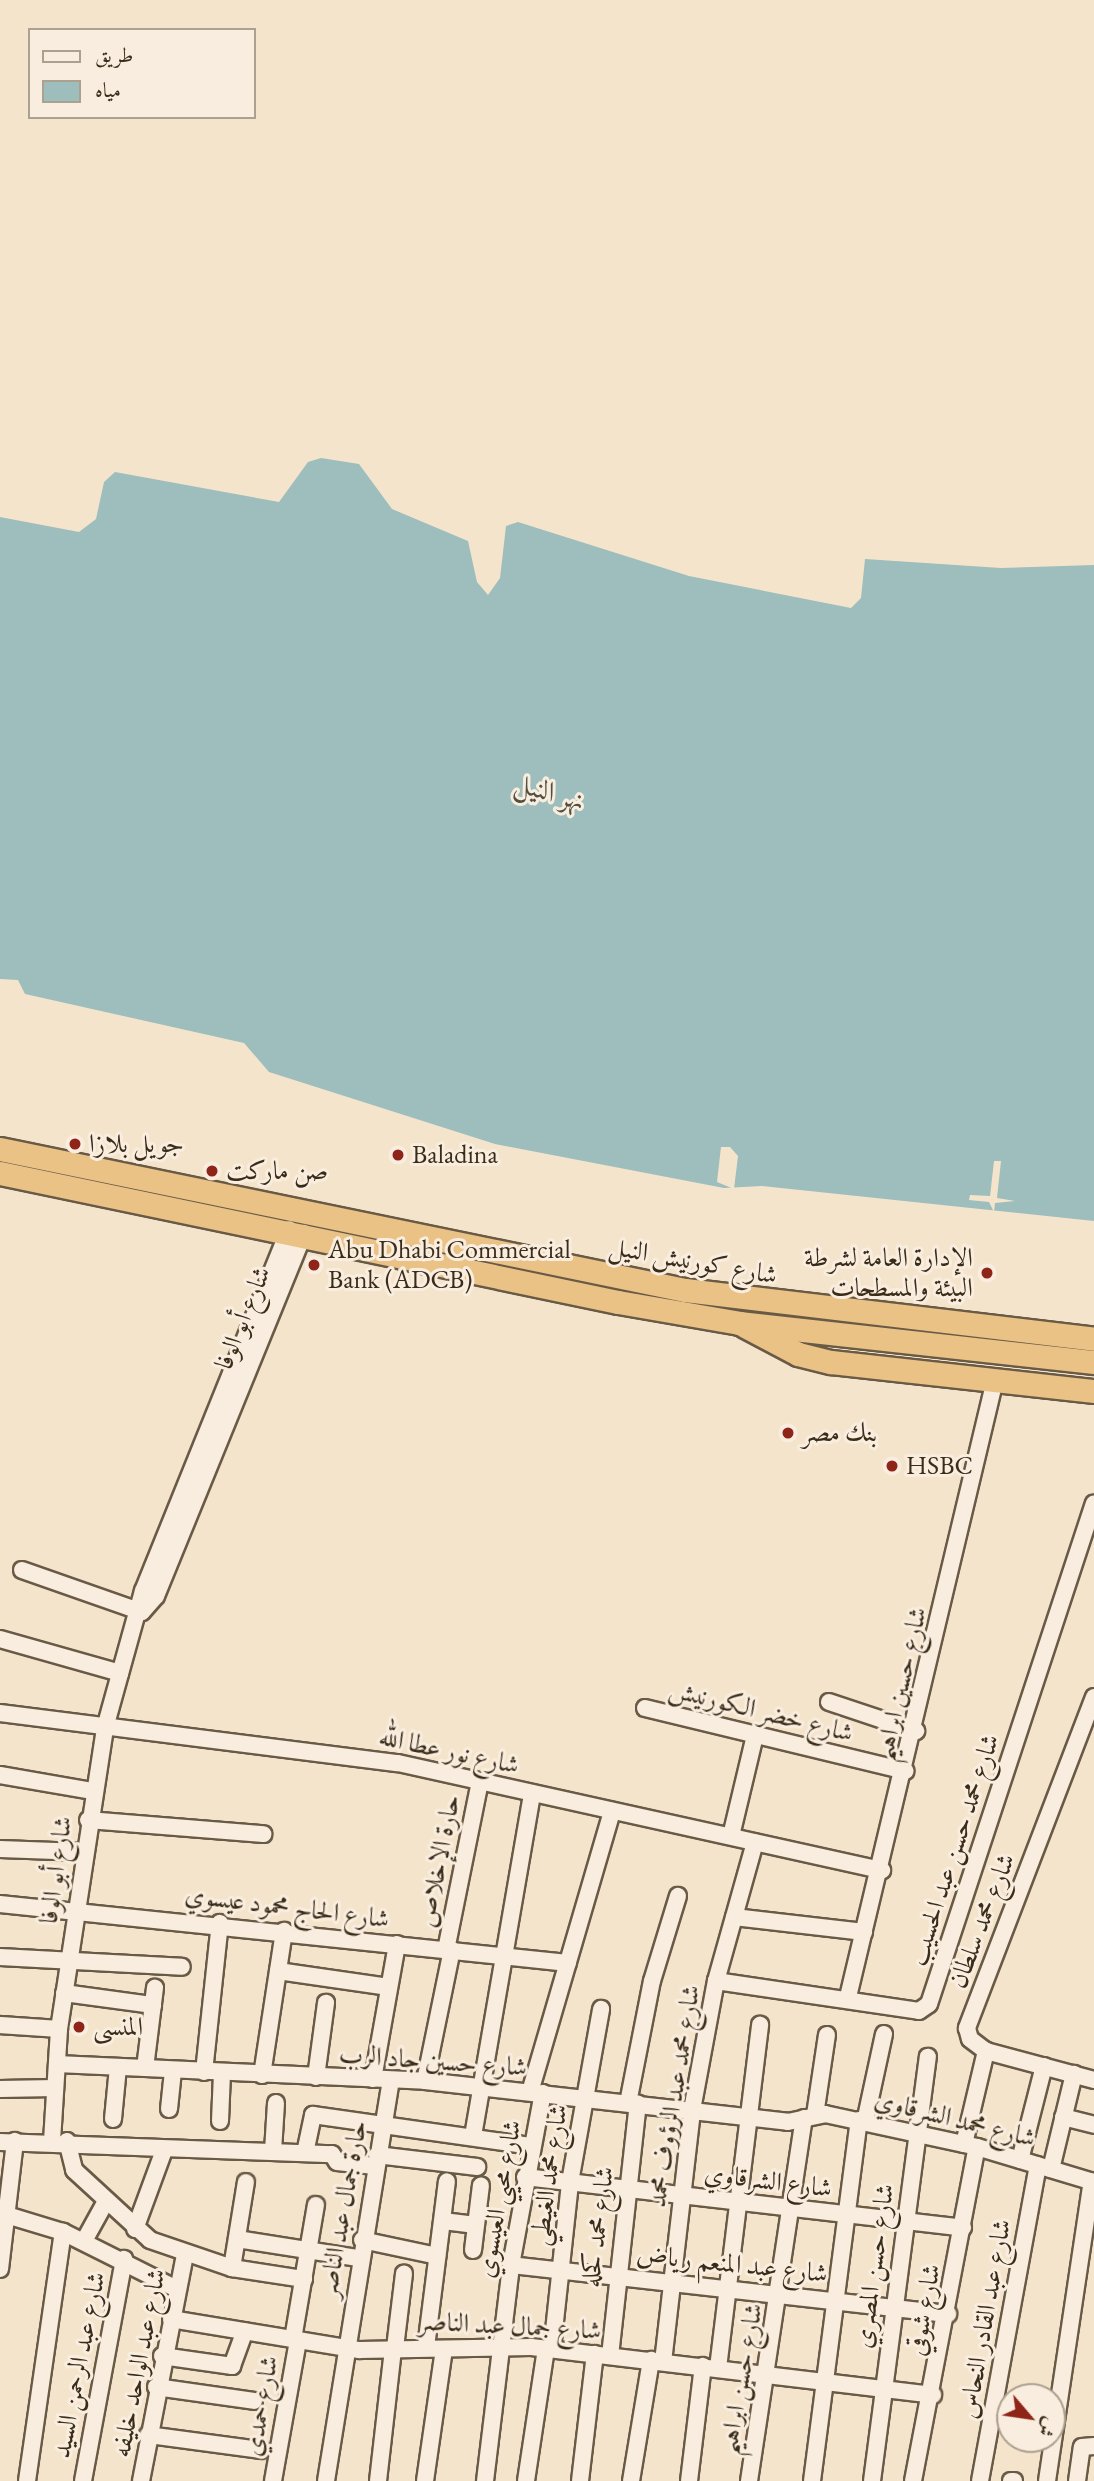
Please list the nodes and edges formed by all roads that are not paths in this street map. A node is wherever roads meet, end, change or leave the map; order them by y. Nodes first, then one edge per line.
1 (0, 1149) edge
2 (0, 1172) edge
3 (297, 1231) junction
4 (739, 1323) junction
5 (1094, 1339) edge
6 (1094, 1362) edge
7 (995, 1380) junction
8 (1094, 1391) edge
9 (1094, 1503) edge
10 (22, 1570) dead end
11 (142, 1612) junction
12 (0, 1639) edge
13 (120, 1673) junction
14 (1094, 1698) edge
15 (829, 1702) dead end
16 (645, 1708) dead end
17 (0, 1713) edge
18 (105, 1728) junction
19 (916, 1731) junction
20 (755, 1735) junction
21 (906, 1772) junction
22 (0, 1775) edge
23 (480, 1782) junction
24 (92, 1791) junction
25 (532, 1793) junction
26 (612, 1811) junction
27 (88, 1820) junction
28 (263, 1834) dead end
29 (731, 1836) junction
30 (755, 1842) junction
31 (0, 1849) edge
32 (83, 1852) junction
33 (882, 1870) junction
34 (677, 1896) dead end
35 (0, 1903) edge
36 (76, 1910) junction
37 (734, 1917) junction
38 (220, 1923) junction
39 (284, 1931) junction
40 (864, 1932) junction
41 (397, 1944) junction
42 (449, 1950) junction
43 (501, 1956) junction
44 (0, 1957) edge
45 (68, 1961) junction
46 (568, 1963) junction
47 (181, 1967) dead end
48 (278, 1971) junction
49 (716, 1981) junction
50 (389, 1987) junction
51 (155, 1988) dead end
52 (64, 1993) junction
53 (848, 1997) junction
54 (326, 2003) dead end
55 (153, 2005) junction
56 (601, 2010) dead end
57 (0, 2025) edge
58 (760, 2025) dead end
59 (59, 2029) junction
60 (884, 2034) dead end
61 (827, 2035) dead end
62 (986, 2051) junction
63 (928, 2057) dead end
64 (57, 2064) junction
65 (1044, 2066) junction
66 (118, 2067) junction
67 (145, 2068) junction
68 (173, 2070) junction
69 (204, 2072) junction
70 (222, 2073) junction
71 (1074, 2074) junction
72 (262, 2075) junction
73 (316, 2077) junction
74 (373, 2079) junction
75 (391, 2080) junction
76 (1094, 2080) edge
77 (425, 2081) junction
78 (481, 2087) junction
79 (55, 2088) junction
80 (0, 2089) edge
81 (536, 2093) junction
82 (585, 2098) junction
83 (276, 2103) dead end
84 (633, 2104) junction
85 (169, 2109) dead end
86 (692, 2110) junction
87 (748, 2117) junction
88 (810, 2117) junction
89 (1063, 2117) junction
90 (113, 2119) dead end
91 (220, 2121) dead end
92 (383, 2121) junction
93 (862, 2121) junction
94 (1094, 2125) edge
95 (917, 2133) junction
96 (473, 2136) junction
97 (7, 2141) edge
98 (60, 2141) junction
99 (970, 2145) junction
100 (532, 2146) junction
101 (164, 2150) junction
102 (273, 2151) junction
103 (305, 2153) junction
104 (376, 2160) junction
105 (1020, 2160) junction
106 (477, 2167) dead end
107 (1045, 2167) junction
108 (525, 2176) junction
109 (447, 2181) dead end
110 (246, 2182) dead end
111 (570, 2182) junction
112 (1093, 2182) edge
113 (481, 2185) dead end
114 (627, 2189) junction
115 (682, 2195) junction
116 (738, 2202) junction
117 (105, 2203) junction
118 (316, 2205) dead end
119 (792, 2208) junction
120 (4, 2214) edge
121 (847, 2214) junction
122 (443, 2221) junction
123 (905, 2221) junction
124 (476, 2225) junction
125 (963, 2228) junction
126 (135, 2229) junction
127 (63, 2232) junction
128 (237, 2239) junction
129 (362, 2239) junction
130 (84, 2241) junction
131 (309, 2250) junction
132 (473, 2250) dead end
133 (185, 2254) junction
134 (438, 2256) junction
135 (359, 2258) junction
136 (124, 2259) junction
137 (511, 2265) junction
138 (232, 2268) junction
139 (0, 2269) edge
140 (561, 2270) junction
141 (404, 2274) dead end
142 (615, 2276) junction
143 (304, 2279) junction
144 (672, 2282) junction
145 (728, 2288) junction
146 (177, 2289) junction
147 (781, 2294) junction
148 (835, 2300) junction
149 (892, 2307) junction
150 (948, 2314) junction
151 (170, 2319) junction
152 (245, 2331) junction
153 (295, 2340) junction
154 (343, 2347) junction
155 (426, 2347) junction
156 (394, 2348) junction
157 (444, 2349) junction
158 (549, 2349) junction
159 (499, 2350) junction
160 (603, 2355) junction
161 (162, 2356) junction
162 (657, 2361) junction
163 (711, 2367) junction
164 (767, 2373) junction
165 (825, 2382) junction
166 (1061, 2383) edge
167 (156, 2387) junction
168 (881, 2390) junction
169 (933, 2395) junction
170 (254, 2402) dead end
171 (148, 2435) junction
172 (1094, 2446) edge
173 (261, 2450) dead end
174 (1050, 2453) edge
175 (27, 2481) edge
176 (83, 2481) edge
177 (141, 2481) edge
178 (273, 2481) edge
179 (326, 2481) edge
180 (378, 2481) edge
181 (425, 2481) edge
182 (485, 2481) edge
183 (526, 2481) edge
184 (580, 2481) edge
185 (631, 2481) edge
186 (689, 2481) edge
187 (749, 2481) edge
188 (812, 2481) edge
189 (872, 2481) edge
190 (913, 2481) edge
191 (980, 2481) edge
192 (1047, 2481) edge
193 (1077, 2481) edge

1 - 5 highway, شارع كورنيش النيل
2 - 3 highway, شارع كورنيش النيل
3 - 4 highway, شارع كورنيش النيل
3 - 11 street, شارع أبو الوفا
4 - 6 highway, شارع كورنيش النيل
4 - 7 highway
7 - 8 highway
7 - 19 street, شارع حسين ابراهيم
9 - 53 street, شارع محمد حسن عبد الحسيب
10 - 11 street
11 - 13 street, شارع أبو الوفا
12 - 13 street
13 - 18 street, شارع أبو الوفا
14 - 62 street, شارع محمد سلطان
15 - 19 street
16 - 20 street, شارع خضر الكورنيش
17 - 18 street, شارع نور عطا الله
18 - 23 street, شارع نور عطا الله
18 - 24 street, شارع أبو الوفا
19 - 21 street, شارع حسين ابراهيم
20 - 21 street, شارع خضر الكورنيش
20 - 29 street
21 - 33 street, شارع حسين ابراهيم
22 - 24 street
23 - 25 street, شارع نور عطا الله
23 - 42 street, حارة الإخلاص
24 - 27 street, شارع أبو الوفا
25 - 26 street, شارع نور عطا الله
25 - 43 street
26 - 29 street, شارع نور عطا الله
26 - 46 street, شارع محيي العيسوي
27 - 28 street
27 - 32 street, شارع أبو الوفا
29 - 30 street, شارع نور عطا الله
30 - 33 street, شارع نور عطا الله
30 - 37 street, شارع محمد عبد الرؤوف محمد
31 - 32 street
32 - 36 street, شارع أبو الوفا
33 - 40 street, شارع حسين ابراهيم
34 - 84 street, شارع محمد كحله
35 - 36 street, شارع الحاج محمود عيسوي
36 - 38 street, شارع الحاج محمود عيسوي
36 - 45 street, شارع أبو الوفا
37 - 40 street
37 - 49 street, شارع محمد عبد الرؤوف محمد
38 - 39 street, شارع الحاج محمود عيسوي
38 - 69 street
39 - 41 street, شارع الحاج محمود عيسوي
39 - 48 street
40 - 53 street, شارع حسين ابراهيم
41 - 42 street, شارع الحاج محمود عيسوي
41 - 50 street
42 - 43 street, شارع الحاج محمود عيسوي
42 - 77 street, حارة الإخلاص
43 - 46 street, شارع الحاج محمود عيسوي
43 - 78 street
44 - 45 street
45 - 47 street
45 - 52 street, شارع أبو الوفا
46 - 81 street, شارع محيي العيسوي
48 - 50 street
48 - 72 street
49 - 53 street, شارع محمد حسن عبد الحسيب
49 - 86 street, شارع محمد عبد الرؤوف محمد
50 - 74 street
51 - 55 street
52 - 55 street
52 - 59 street, شارع أبو الوفا
54 - 73 street
55 - 67 street
56 - 82 street, شارع محمد الغيطي
57 - 59 street
58 - 87 street
59 - 64 street, شارع أبو الوفا
60 - 93 street
61 - 88 street, شارع حسن ابراهيم
62 - 65 street
62 - 99 street, شارع شوقي
63 - 95 street, شارع حسن المصري
64 - 66 street, شارع حسين جاد الرب
64 - 79 street, شارع أبو الوفا
65 - 71 street
65 - 105 street
66 - 67 street, شارع حسين جاد الرب
66 - 90 street
67 - 68 street, شارع حسين جاد الرب
68 - 69 street, شارع حسين جاد الرب
68 - 85 street
69 - 70 street, شارع حسين جاد الرب
70 - 72 street, شارع حسين جاد الرب
70 - 91 street
71 - 76 street
71 - 89 street, شارع عبد القادر النحاس
72 - 73 street, شارع حسين جاد الرب
73 - 74 street, شارع حسين جاد الرب
74 - 75 street, شارع حسين جاد الرب
75 - 77 street, شارع حسين جاد الرب
75 - 92 street, حارة جمال عبد الناصر
77 - 78 street, شارع حسين جاد الرب
78 - 81 street, شارع حسين جاد الرب
78 - 96 street
79 - 80 street
79 - 98 street, شارع أبو الوفا
81 - 82 street, شارع حسين جاد الرب
81 - 100 street, شارع محيي العيسوي
82 - 84 street, شارع حسين جاد الرب
82 - 111 street, شارع محمد الغيطي
83 - 102 street
84 - 86 street, شارع حسين جاد الرب
84 - 114 street, شارع محمد كحله
86 - 87 street, شارع حسين جاد الرب
86 - 115 street, شارع محمد عبد الرؤوف محمد
87 - 88 street, شارع حسين جاد الرب
87 - 116 street
88 - 93 street, شارع محمد الشرقاوي
88 - 119 street, شارع حسن ابراهيم
89 - 94 street
89 - 107 street, شارع عبد القادر النحاس
92 - 96 street
92 - 103 street
92 - 104 street, حارة جمال عبد الناصر
93 - 95 street, شارع محمد الشرقاوي
93 - 121 street
95 - 99 street, شارع محمد الشرقاوي
95 - 123 street, شارع حسن المصري
96 - 100 street
97 - 98 street
97 - 120 street
98 - 101 street
98 - 117 street
99 - 105 street, شارع محمد الشرقاوي
99 - 125 street, شارع شوقي
100 - 108 street, شارع محيي العيسوي
101 - 102 street
101 - 126 street
102 - 103 street
103 - 104 street
104 - 106 street
104 - 129 street, حارة جمال عبد الناصر
105 - 107 street, شارع محمد الشرقاوي
107 - 112 street, شارع محمد الشرقاوي
107 - 191 street, شارع عبد القادر النحاس
108 - 111 street, شارع الشرقاوي
108 - 137 street, شارع محيي العيسوي
109 - 122 street
110 - 128 street
111 - 114 street, شارع الشرقاوي
111 - 140 street, شارع محمد الغيطي
112 - 166 street
113 - 124 street
114 - 115 street, شارع الشرقاوي
114 - 142 street, شارع محمد كحله
115 - 116 street, شارع الشرقاوي
115 - 144 street, شارع محمد عبد الرؤوف محمد
116 - 119 street, شارع الشرقاوي
116 - 145 street
117 - 126 street
117 - 130 street
118 - 131 street, شارع حمدي
119 - 121 street, شارع الشرقاوي
119 - 147 street, شارع حسن ابراهيم
120 - 127 street
120 - 139 street
121 - 123 street, شارع الشرقاوي
121 - 148 street
122 - 124 street
122 - 134 street
123 - 125 street, شارع الشرقاوي
123 - 149 street, شارع حسن المصري
124 - 132 street
125 - 150 street, شارع شوقي
126 - 133 street
127 - 130 street
127 - 175 street
128 - 131 street
128 - 138 street
129 - 134 street
129 - 135 street, حارة جمال عبد الناصر
130 - 136 street
131 - 135 street
131 - 143 street, شارع حمدي
133 - 138 street
133 - 146 street, شارع عبد الواحد خليفه
134 - 155 street
135 - 154 street, حارة جمال عبد الناصر
136 - 146 street
136 - 176 street, شارع عبد الرحمن السيد
137 - 140 street, شارع عبد المنعم رياض
137 - 159 street, شارع محيي العيسوي
138 - 143 street
140 - 142 street, شارع عبد المنعم رياض
140 - 158 street, شارع محمد الغيطي
141 - 156 street
142 - 144 street, شارع عبد المنعم رياض
142 - 160 street, شارع محمد كحله
143 - 153 street, شارع حمدي
144 - 145 street, شارع عبد المنعم رياض
144 - 162 street, شارع محمد عبد الرؤوف محمد
145 - 147 street, شارع عبد المنعم رياض
145 - 163 street
146 - 151 street, شارع عبد الواحد خليفه
147 - 148 street, شارع عبد المنعم رياض
147 - 164 street, شارع حسن ابراهيم
148 - 149 street, شارع عبد المنعم رياض
148 - 165 street
149 - 150 street, شارع عبد المنعم رياض
149 - 168 street, شارع حسن المصري
150 - 169 street, شارع شوقي
151 - 152 street, شارع جمال عبد الناصر
151 - 161 street, شارع عبد الواحد خليفه
152 - 153 street, شارع جمال عبد الناصر
152 - 161 street
153 - 154 street, شارع جمال عبد الناصر
153 - 178 street, شارع حمدي
154 - 156 street, شارع جمال عبد الناصر
154 - 179 street, حارة جمال عبد الناصر
155 - 156 street, شارع جمال عبد الناصر
155 - 157 street, شارع جمال عبد الناصر
156 - 180 street
157 - 159 street, شارع جمال عبد الناصر
157 - 181 street
158 - 159 street, شارع جمال عبد الناصر
158 - 160 street, شارع جمال عبد الناصر
158 - 183 street, شارع محمد الغيطي
159 - 182 street, شارع محيي العيسوي
160 - 162 street, شارع جمال عبد الناصر
160 - 184 street, شارع محمد كحله
161 - 167 street, شارع عبد الواحد خليفه
162 - 163 street, شارع جمال عبد الناصر
162 - 185 street, شارع محمد عبد الرؤوف محمد
163 - 164 street, شارع جمال عبد الناصر
163 - 186 street
164 - 165 street, شارع جمال عبد الناصر
164 - 187 street, شارع حسن ابراهيم
165 - 168 street, شارع جمال عبد الناصر
165 - 188 street
167 - 170 street
167 - 171 street, شارع عبد الواحد خليفه
168 - 169 street, شارع جمال عبد الناصر
168 - 189 street, شارع حسن المصري
169 - 190 street, شارع شوقي
171 - 173 street
171 - 177 street, شارع عبد الواحد خليفه
172 - 193 street
174 - 192 street

